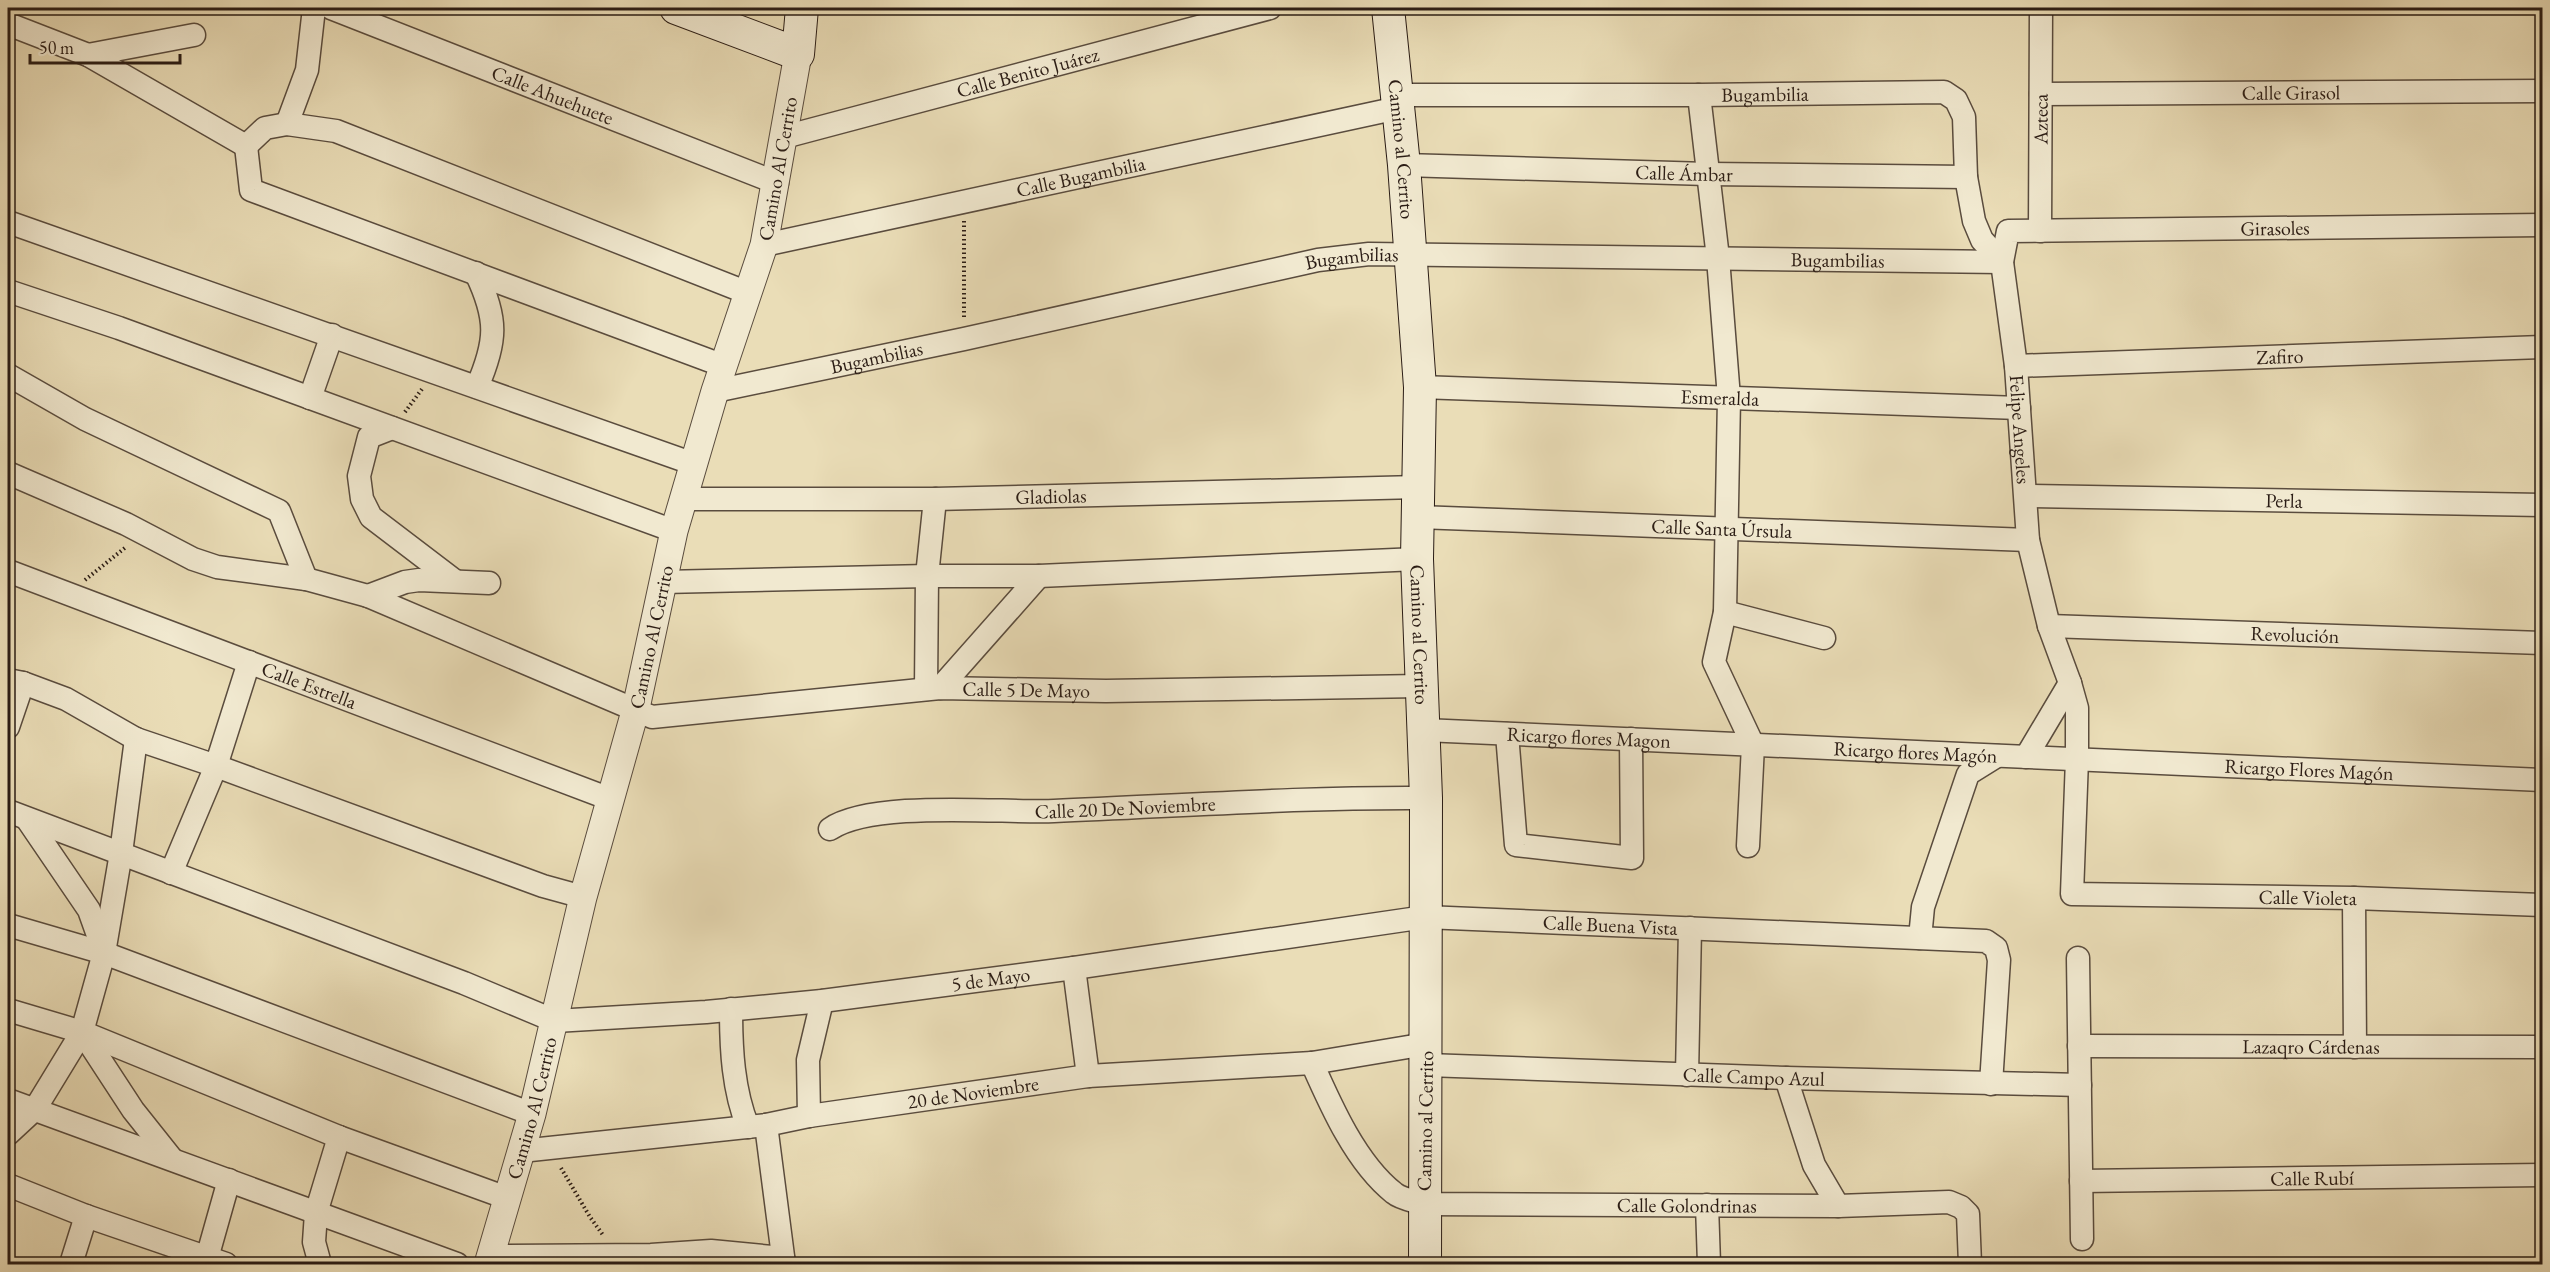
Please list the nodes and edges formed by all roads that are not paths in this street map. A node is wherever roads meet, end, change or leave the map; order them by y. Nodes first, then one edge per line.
1 (314, 8) edge
2 (331, 8) edge
3 (676, 8) edge
4 (802, 8) edge
5 (1270, 8) edge
6 (1388, 8) edge
7 (2041, 8) edge
8 (8, 24) edge
9 (194, 35) dead end
10 (798, 54) junction
11 (88, 55) junction
12 (2542, 91) edge
13 (2040, 94) junction
14 (1699, 95) junction
15 (1398, 101) junction
16 (287, 124) junction
17 (784, 137) junction
18 (246, 146) junction
19 (1404, 165) junction
20 (1707, 174) junction
21 (1966, 177) junction
22 (777, 183) junction
23 (8, 222) edge
24 (2542, 225) edge
25 (2008, 231) joint
26 (2040, 231) junction
27 (764, 245) junction
28 (1409, 254) junction
29 (1718, 258) junction
30 (2002, 262) junction
31 (476, 273) junction
32 (8, 291) edge
33 (748, 293) junction
34 (332, 335) junction
35 (2542, 347) edge
36 (2016, 366) junction
37 (8, 375) edge
38 (719, 379) junction
39 (477, 387) junction
40 (1420, 387) junction
41 (310, 398) junction
42 (1729, 398) junction
43 (2019, 408) junction
44 (392, 428) junction
45 (694, 464) junction
46 (8, 472) edge
47 (2026, 496) junction
48 (683, 499) junction
49 (935, 499) junction
50 (1418, 502) junction
51 (2542, 505) edge
52 (1726, 529) junction
53 (674, 531) junction
54 (2028, 540) junction
55 (1417, 559) junction
56 (9, 574) edge
57 (927, 576) junction
58 (1039, 576) junction
59 (306, 579) junction
60 (455, 581) junction
61 (663, 582) junction
62 (489, 583) dead end
63 (368, 596) junction
64 (1725, 612) junction
65 (2049, 626) junction
66 (1824, 638) dead end
67 (2542, 643) edge
68 (249, 662) junction
69 (15, 682) edge
70 (2070, 683) junction
71 (1420, 686) junction
72 (933, 688) junction
73 (636, 708) junction
74 (8, 727) edge
75 (1424, 730) junction
76 (1506, 734) junction
77 (136, 739) junction
78 (1631, 739) junction
79 (1753, 745) junction
80 (1997, 756) junction
81 (2026, 757) junction
82 (2078, 759) junction
83 (216, 766) junction
84 (2542, 780) edge
85 (1426, 798) junction
86 (610, 799) junction
87 (17, 815) edge
88 (830, 829) dead end
89 (1748, 846) dead end
90 (121, 853) junction
91 (171, 873) junction
92 (2072, 894) joint
93 (583, 897) junction
94 (2354, 898) junction
95 (2542, 904) edge
96 (1425, 917) junction
97 (8, 925) edge
98 (1690, 928) junction
99 (1920, 938) junction
100 (104, 953) junction
101 (2078, 958) dead end
102 (1074, 968) junction
103 (822, 1001) junction
104 (731, 1009) junction
105 (8, 1010) edge
106 (555, 1021) junction
107 (81, 1032) junction
108 (2079, 1046) junction
109 (2355, 1047) junction
110 (2542, 1047) edge
111 (1427, 1054) junction
112 (1312, 1063) junction
113 (1687, 1075) junction
114 (1088, 1076) junction
115 (1786, 1078) junction
116 (1991, 1083) junction
117 (2080, 1085) junction
118 (8, 1100) edge
119 (35, 1109) junction
120 (532, 1114) junction
121 (809, 1116) junction
122 (757, 1126) junction
123 (8, 1134) edge
124 (339, 1137) junction
125 (521, 1151) junction
126 (173, 1160) junction
127 (2542, 1175) edge
128 (228, 1180) junction
129 (2081, 1181) junction
130 (8, 1185) edge
131 (507, 1198) junction
132 (1424, 1204) junction
133 (1707, 1205) junction
134 (1838, 1206) junction
135 (316, 1212) junction
136 (86, 1216) junction
137 (2082, 1239) dead end
138 (489, 1260) edge
139 (217, 1261) edge
140 (783, 1261) edge
141 (71, 1264) edge
142 (320, 1264) edge
143 (457, 1264) edge
144 (1425, 1264) edge
145 (1709, 1264) edge
146 (1970, 1264) edge

1 - 16 street
2 - 22 street, Calle Ahuehuete
3 - 10 main road
4 - 10 main road, Camino Al Cerrito
5 - 17 street, Calle Benito Juárez
6 - 15 main road, Camino al Cerrito
7 - 13 street, Azteca
8 - 11 street
9 - 11 street
10 - 17 street, Camino Al Cerrito
11 - 18 street
12 - 13 street, Calle Girasol
13 - 26 street, Azteca
14 - 15 street, Bugambilia
14 - 20 street
14 - 21 street, Bugambilia
15 - 19 main road, Camino al Cerrito
15 - 27 street, Calle Bugambilia
16 - 18 street
16 - 33 street
17 - 22 street, Camino Al Cerrito
18 - 31 street
19 - 20 street, Calle Ámbar
19 - 28 main road, Camino al Cerrito
20 - 21 street, Calle Ámbar
20 - 29 street
21 - 30 street, Bugambilia
22 - 27 street, Camino Al Cerrito
23 - 34 street
24 - 26 street, Girasoles
25 - 26 street, Girasoles
25 - 30 street, Felipe Angeles
27 - 33 street, Camino Al Cerrito
28 - 29 street, Bugambilias
28 - 38 street, Bugambilias
28 - 40 main road, Camino al Cerrito
29 - 30 street, Bugambilias
29 - 42 street
30 - 36 street, Felipe Angeles
31 - 38 street
31 - 39 street
32 - 41 street
33 - 38 street, Camino Al Cerrito
34 - 39 street
34 - 41 street
35 - 36 street, Zafiro
36 - 43 street, Felipe Angeles
37 - 59 street
38 - 45 street, Camino Al Cerrito
39 - 45 street
40 - 42 street, Esmeralda
40 - 50 main road, Camino al Cerrito
41 - 44 street
42 - 43 street, Esmeralda
42 - 52 street
43 - 47 street, Felipe Angeles
44 - 53 street
44 - 60 street
45 - 48 street, Camino Al Cerrito
46 - 59 street, Calle 5 De Mayo
47 - 51 street, Perla
47 - 54 street, Felipe Angeles
48 - 49 street, Gladiolas
48 - 53 street, Camino Al Cerrito
49 - 50 street, Gladiolas
49 - 57 street
50 - 52 street, Calle Santa Úrsula
50 - 55 main road, Camino al Cerrito
52 - 54 street, Calle Santa Úrsula
52 - 64 street
53 - 61 street, Camino Al Cerrito
54 - 65 street, Felipe Angeles
55 - 58 street
55 - 71 main road, Camino al Cerrito
56 - 68 street, Calle Estrella
57 - 58 street
57 - 61 street
57 - 72 street
58 - 72 street
59 - 63 street, Calle 5 De Mayo
60 - 62 street
60 - 63 street
61 - 73 street, Camino Al Cerrito
63 - 73 street, Calle 5 De Mayo
64 - 66 street
64 - 79 street
65 - 67 street, Revolución
65 - 70 street, Felipe Angeles
68 - 83 street
68 - 86 street, Calle Estrella
69 - 74 street
69 - 77 street
70 - 81 street
70 - 82 street, Felipe Angeles
71 - 72 street, Calle 5 De Mayo
71 - 75 main road, Camino al Cerrito
72 - 73 street, Calle 5 De Mayo
73 - 86 street, Camino Al Cerrito
75 - 76 street, Ricargo flores Magon
75 - 85 main road, Camino al Cerrito
76 - 78 street, Ricargo flores Magon
76 - 78 street
77 - 83 street
77 - 90 street
78 - 79 street, Ricargo flores Magon
79 - 80 street, Ricargo flores Magón
79 - 89 street
80 - 81 street, Ricargo flores Magón
80 - 99 street
81 - 82 street, Ricargo flores Magón
82 - 84 street, Ricargo Flores Magón
82 - 92 street, Felipe Angeles
83 - 91 street
83 - 93 street
85 - 88 street, Calle 20 De Noviembre
85 - 96 main road, Camino al Cerrito
86 - 93 street, Camino Al Cerrito
87 - 90 street
87 - 100 street
90 - 91 street
90 - 100 street
91 - 106 street
92 - 94 street, Calle Violeta
93 - 106 street, Camino Al Cerrito
94 - 95 street, Calle Violeta
94 - 109 street
96 - 98 street, Calle Buena Vista
96 - 102 street, 5 de Mayo
96 - 111 main road, Camino al Cerrito
97 - 100 street
98 - 99 street, Calle Buena Vista
98 - 113 street
99 - 116 street, Calle Buena Vista
100 - 107 street
100 - 120 street
101 - 108 street
102 - 103 street, 5 de Mayo
102 - 114 street
103 - 104 street, 5 de Mayo
103 - 121 street
104 - 106 street, 5 de Mayo
104 - 122 street
105 - 107 street
106 - 120 street, Camino Al Cerrito
107 - 119 street
107 - 124 street
107 - 126 street
108 - 109 street, Lazaqro Cárdenas
108 - 117 street
109 - 110 street, Lazaqro Cárdenas
111 - 112 street, 20 de Noviembre
111 - 113 street, Calle Campo Azul
111 - 132 main road, Camino al Cerrito
112 - 114 street, 20 de Noviembre
112 - 132 street, Calle Golondrinas
113 - 115 street, Calle Campo Azul
114 - 121 street, 20 de Noviembre
115 - 116 street, Calle Campo Azul
115 - 134 street
116 - 117 street, Calle Campo Azul
117 - 129 street
118 - 119 street
119 - 123 street
119 - 126 street
120 - 125 street, Camino Al Cerrito
121 - 122 street, 20 de Noviembre
122 - 125 street, 20 de Noviembre
122 - 140 street
124 - 131 street
124 - 135 street
125 - 131 street, Camino Al Cerrito
126 - 128 street
127 - 129 street, Calle Rubí
128 - 135 street
128 - 139 street
129 - 137 street
130 - 136 street
131 - 138 street, Camino Al Cerrito
132 - 133 street, Calle Golondrinas
132 - 144 main road, Camino al Cerrito
133 - 134 street, Calle Golondrinas
133 - 145 street
134 - 146 street, Calle Golondrinas
135 - 142 street
135 - 143 street
136 - 139 street
136 - 141 street
138 - 140 street

